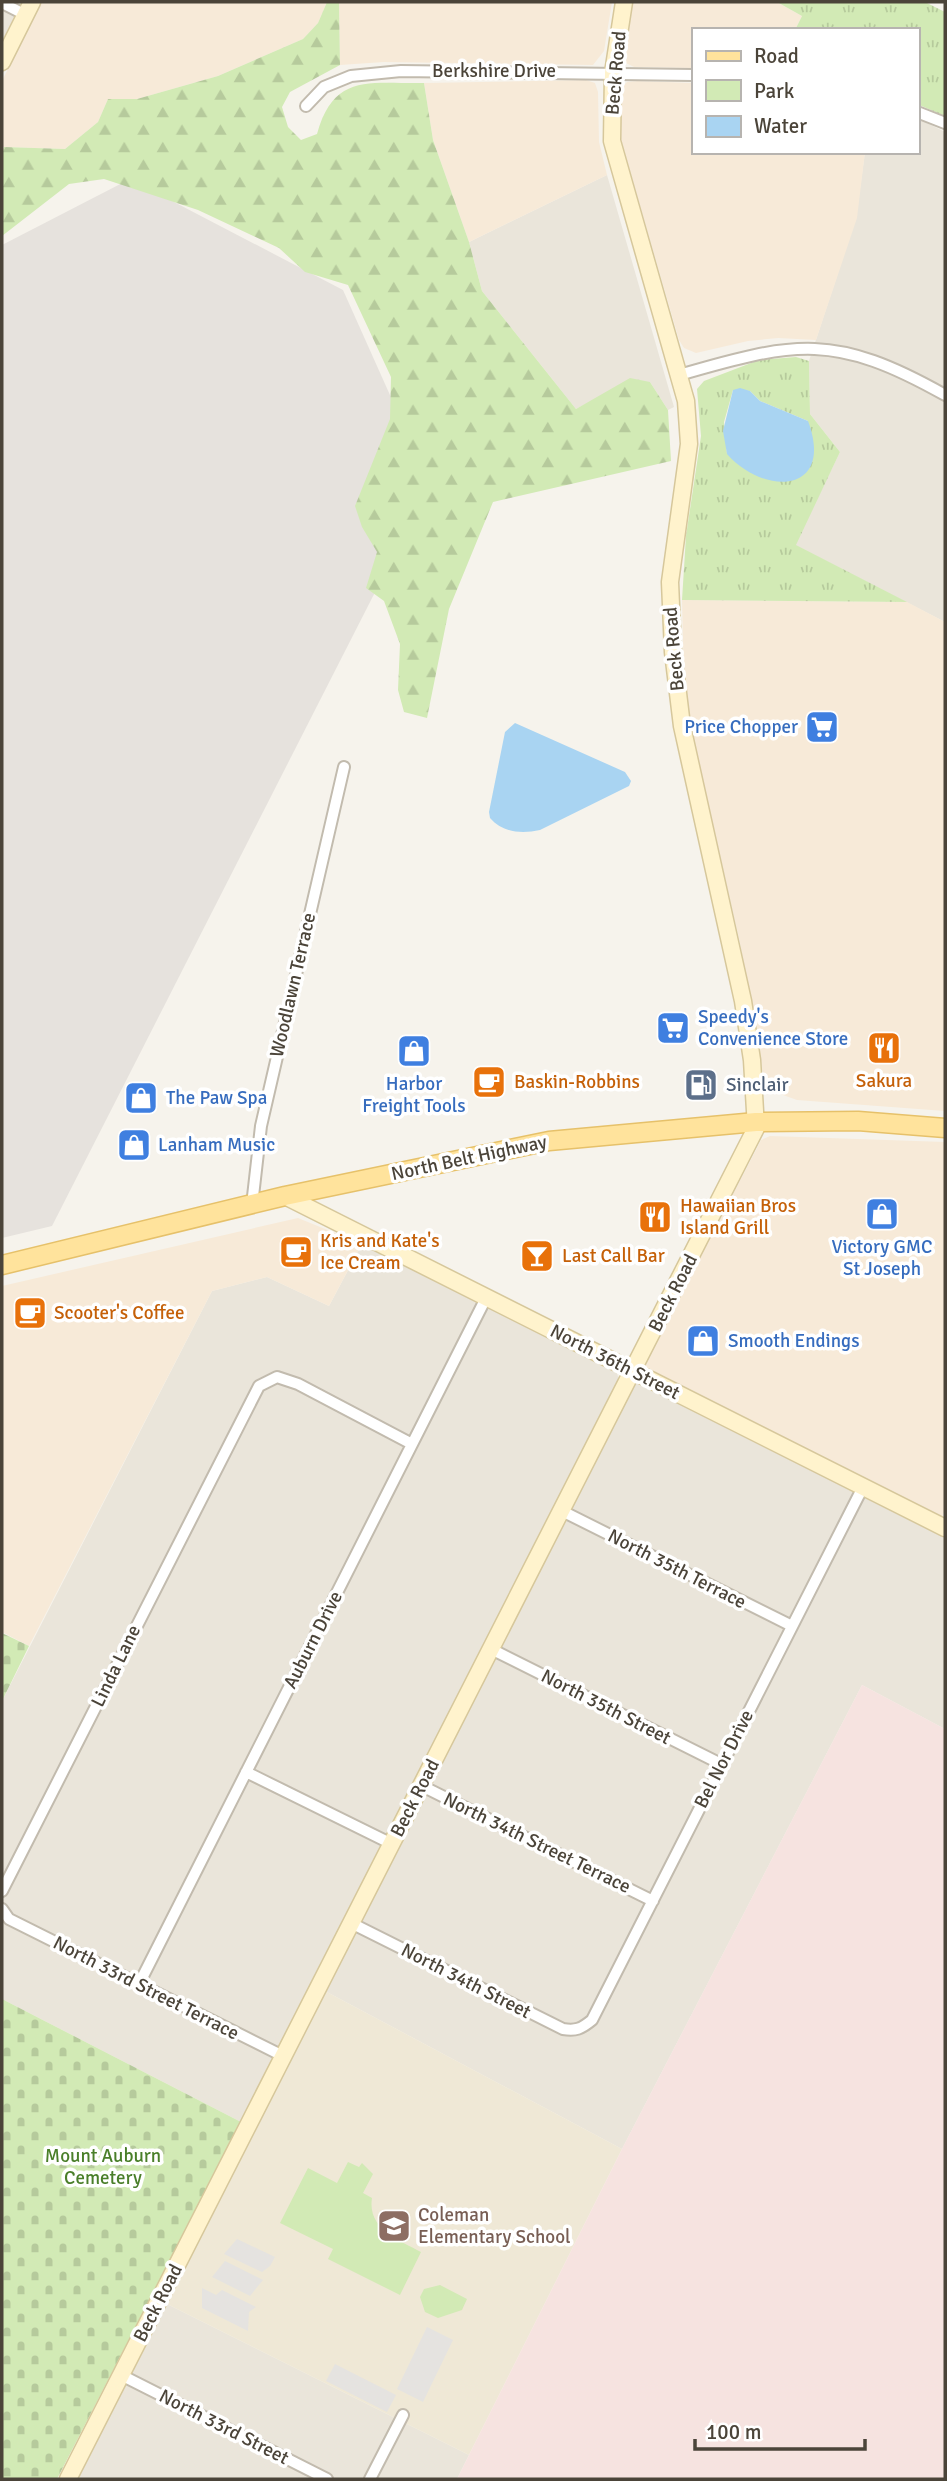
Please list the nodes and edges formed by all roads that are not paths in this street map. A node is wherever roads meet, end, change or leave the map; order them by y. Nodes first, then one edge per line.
1 (624, 2) edge
2 (2, 3) edge
3 (29, 8) edge
4 (2, 62) edge
5 (613, 73) junction
6 (692, 75) edge
7 (306, 106) dead end
8 (919, 113) edge
9 (945, 122) edge
10 (678, 375) junction
11 (945, 395) edge
12 (344, 767) dead end
13 (756, 1122) junction
14 (945, 1128) edge
15 (285, 1196) junction
16 (252, 1205) junction
17 (2, 1265) edge
18 (487, 1296) junction
19 (633, 1371) junction
20 (412, 1444) junction
21 (863, 1487) junction
22 (562, 1511) junction
23 (945, 1528) edge
24 (792, 1626) junction
25 (491, 1649) junction
26 (721, 1764) junction
27 (246, 1772) junction
28 (422, 1786) junction
29 (392, 1844) junction
30 (2, 1891) edge
31 (653, 1901) junction
32 (2, 1909) edge
33 (351, 1923) junction
34 (139, 1984) junction
35 (583, 2028) joint
36 (283, 2056) junction
37 (121, 2375) junction
38 (403, 2415) dead end
39 (68, 2479) edge
40 (327, 2479) edge
41 (370, 2479) edge

1 - 5 street, Beck Road
2 - 3 street
3 - 4 street
5 - 6 street, Berkshire Drive
5 - 7 street, Berkshire Drive
5 - 10 street, Beck Road
8 - 9 street
10 - 11 street
10 - 13 street, Beck Road
12 - 16 street, Woodlawn Terrace
13 - 14 main road, North Belt Highway
13 - 15 main road, North Belt Highway
13 - 19 street, Beck Road
15 - 16 main road, North Belt Highway
15 - 18 street, North 36th Street
16 - 17 main road, North Belt Highway
18 - 19 street, North 36th Street
18 - 20 street, Auburn Drive
19 - 21 street, North 36th Street
19 - 22 street, Beck Road
20 - 27 street, Auburn Drive
20 - 30 street, Linda Lane
21 - 23 street, North 36th Street
21 - 24 street, Bel Nor Drive
22 - 24 street, North 35th Terrace
22 - 25 street, Beck Road
24 - 26 street, Bel Nor Drive
25 - 26 street, North 35th Street
25 - 28 street, Beck Road
26 - 31 street, Bel Nor Drive
27 - 29 street
27 - 34 street, Auburn Drive
28 - 29 street, Beck Road
28 - 31 street, North 34th Street Terrace
29 - 33 street, Beck Road
31 - 35 street, Bel Nor Drive
32 - 34 street, North 33rd Street Terrace
33 - 35 street, North 34th Street
33 - 36 street, Beck Road
34 - 36 street, North 33rd Street Terrace
36 - 37 street, Beck Road
37 - 39 street, Beck Road
37 - 40 street, North 33rd Street
38 - 41 street

